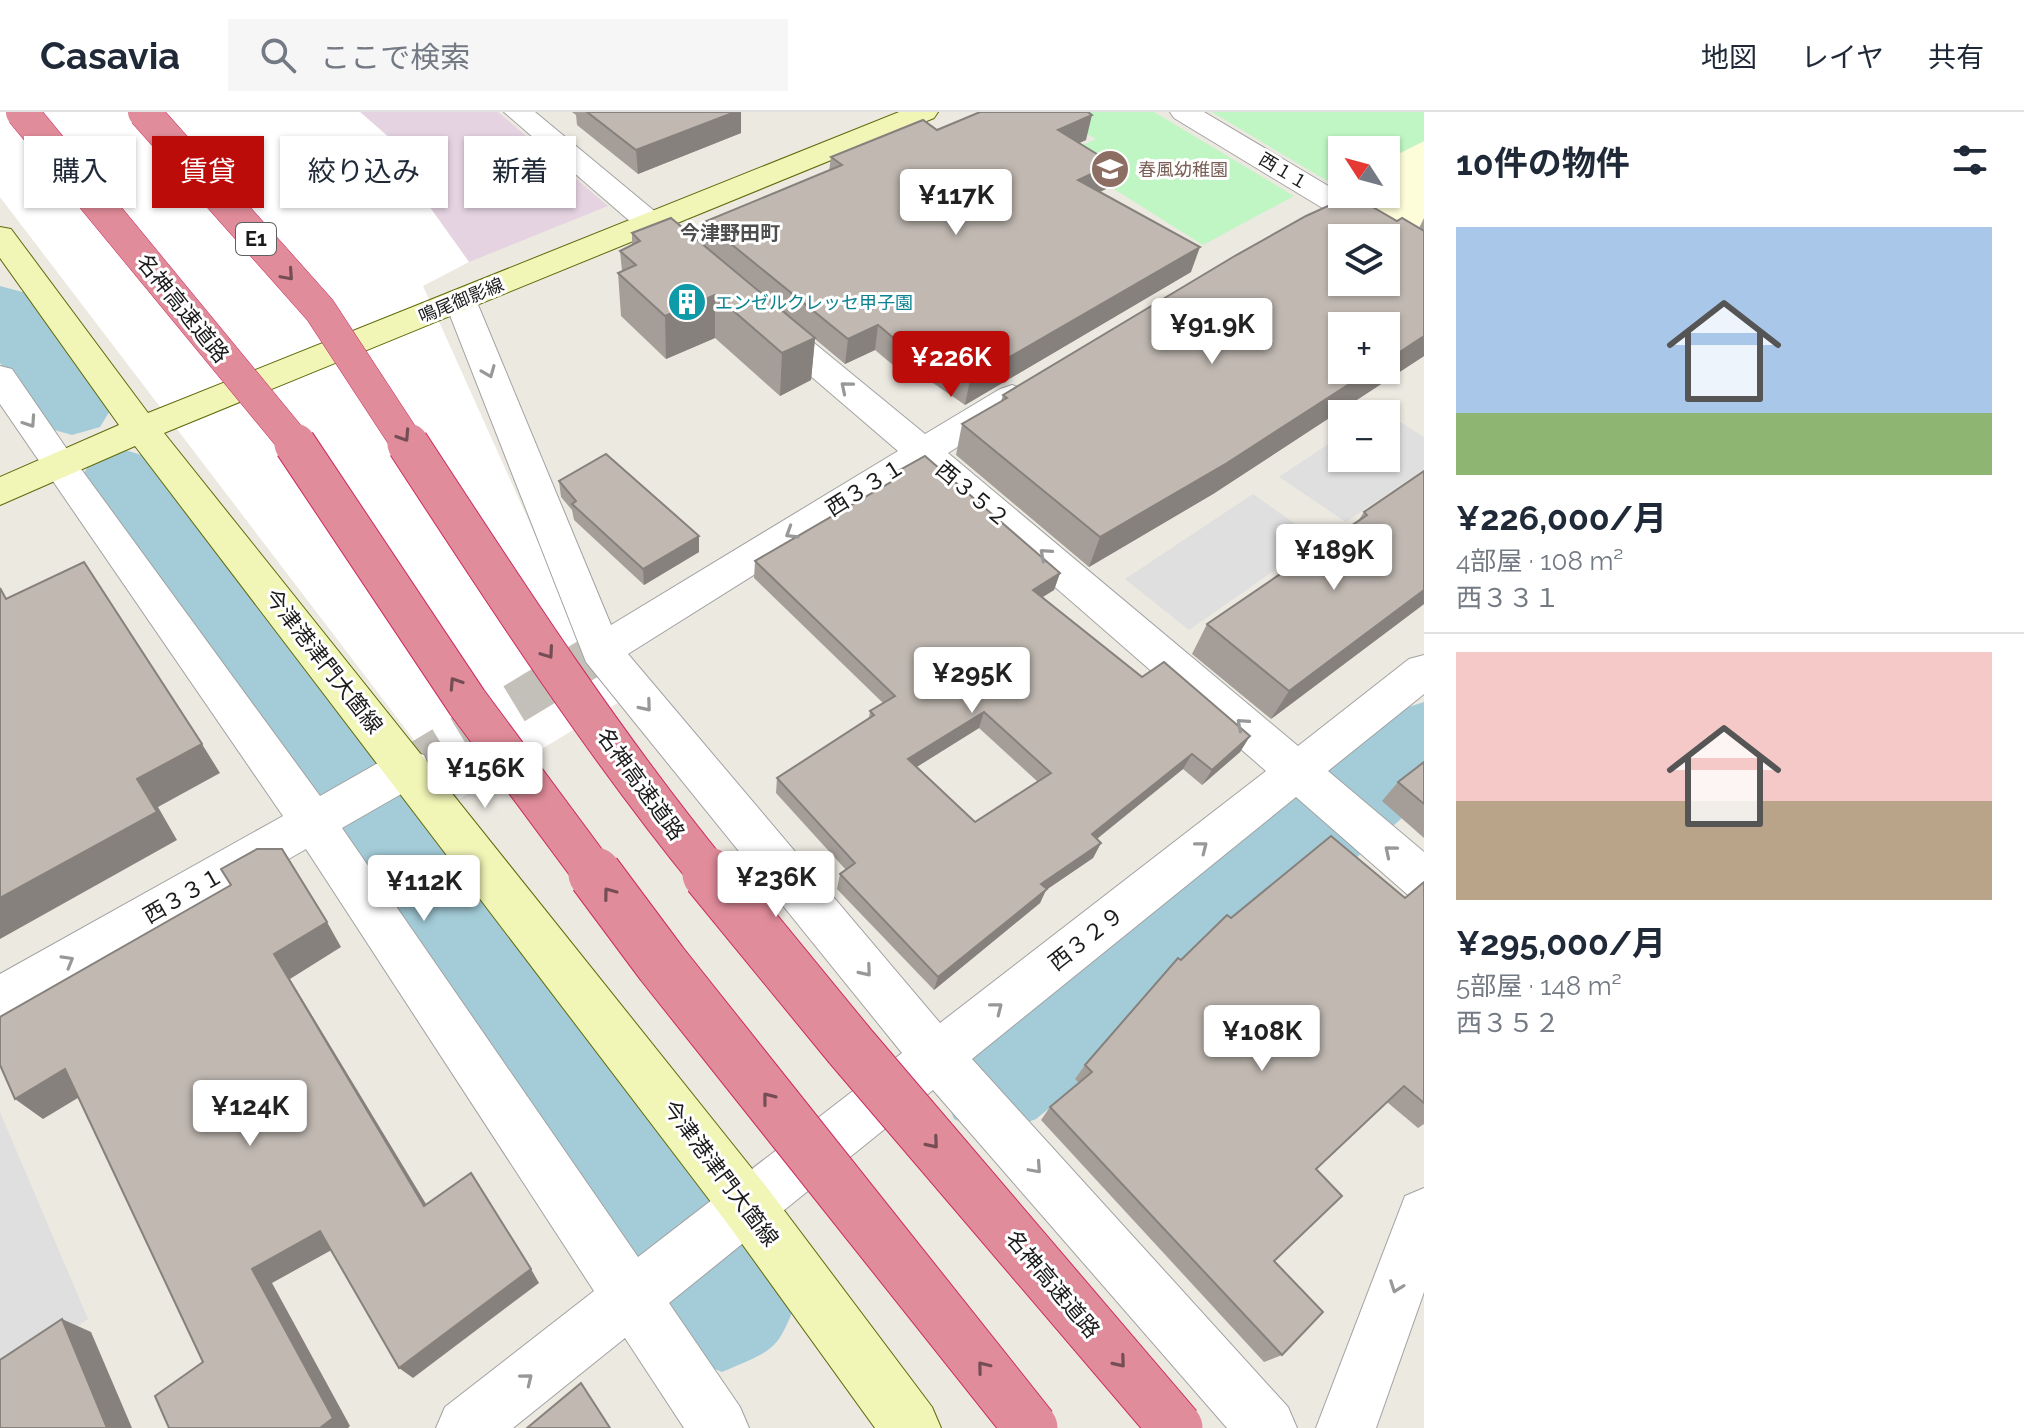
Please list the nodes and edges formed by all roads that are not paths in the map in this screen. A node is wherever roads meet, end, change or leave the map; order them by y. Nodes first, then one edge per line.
1 (22, 112) edge
2 (144, 112) edge
3 (518, 112) edge
4 (924, 112) edge
5 (1184, 112) edge
6 (650, 223) junction
7 (0, 236) edge
8 (1424, 256) edge
9 (709, 273) edge
10 (460, 300) junction
11 (745, 302) edge
12 (0, 377) edge
13 (1043, 379) edge
14 (141, 429) junction
15 (922, 451) junction
16 (60, 467) junction
17 (0, 492) edge
18 (601, 651) junction
19 (1424, 671) edge
20 (1299, 774) junction
21 (391, 777) junction
22 (323, 816) junction
23 (1424, 880) edge
24 (0, 1000) edge
25 (936, 1056) junction
26 (732, 1215) junction
27 (1424, 1215) edge
28 (645, 1285) junction
29 (466, 1428) edge
30 (719, 1428) edge
31 (911, 1428) edge
32 (1031, 1428) edge
33 (1176, 1428) edge
34 (1267, 1428) edge
35 (1346, 1428) edge

32 -> 1 highway, 名神高速道路, bridge
2 -> 33 highway, 名神高速道路 / E1, bridge
3 - 6 street
4 - 6 main road, 鳴尾御影線
5 - 8 street, 西１１
6 - 9 street
6 - 10 main road, 鳴尾御影線
7 - 14 main road, 今津港津門大箇線
10 - 14 main road, 鳴尾御影線
10 -> 18 street
15 -> 11 street, 西３５２
12 -> 16 street
13 - 15 street, 西３３１
14 - 16 main road, 鳴尾御影線
14 - 21 main road, 今津港津門大箇線
15 -> 18 street, 西３３１
20 -> 15 street, 西３５２
16 - 17 main road, 鳴尾御影線
16 - 22 street
18 -> 25 street
19 - 20 street, 西３２９
23 -> 20 street, 西３５２
25 -> 20 street, 西３２９
21 - 22 street, 西３３１
21 - 26 main road, 今津港津門大箇線
24 -> 22 street, 西３３１
22 - 28 street
25 - 26 street, 西３２９
25 -> 34 street
26 - 28 street, 西３２９
26 - 31 main road, 今津港津門大箇線
27 -> 35 street
29 -> 28 street, 西３２９
28 - 30 street

